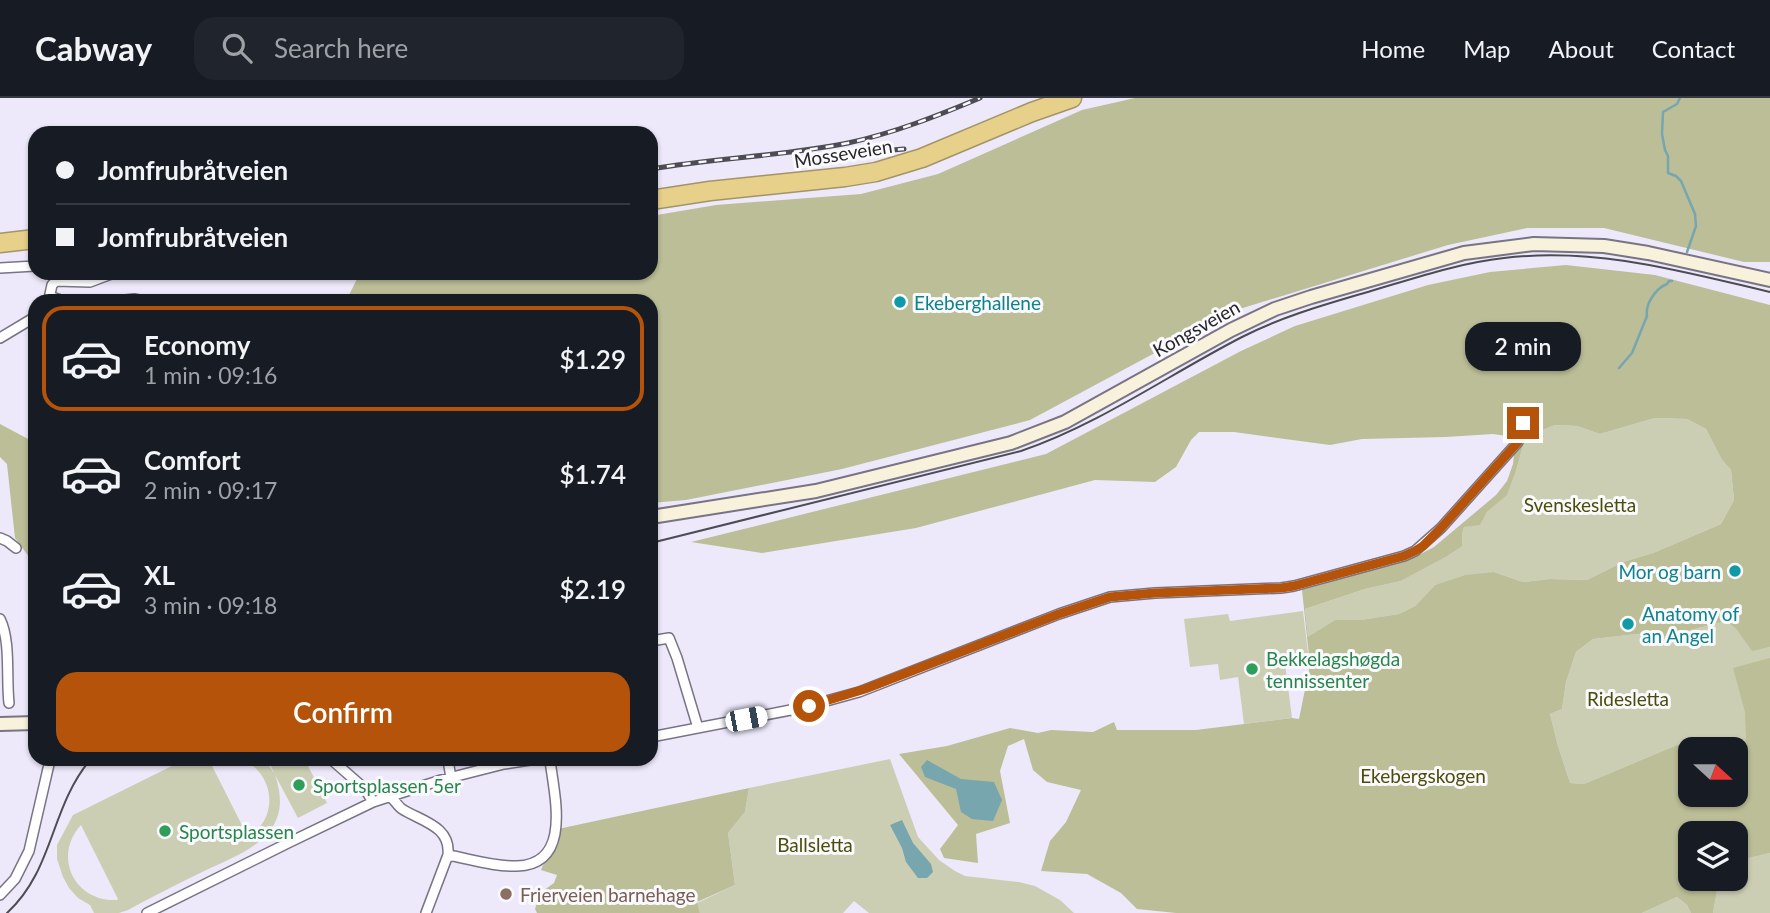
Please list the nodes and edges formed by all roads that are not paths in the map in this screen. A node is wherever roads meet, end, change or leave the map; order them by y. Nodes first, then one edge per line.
1 (1072, 98) edge
2 (658, 199) edge
3 (28, 240) edge
4 (0, 243) edge
5 (28, 251) edge
6 (0, 253) edge
7 (28, 266) edge
8 (0, 268) edge
9 (95, 280) edge
10 (1770, 280) edge
11 (50, 294) edge
12 (28, 321) edge
13 (0, 338) edge
14 (1523, 423) dead end
15 (658, 516) edge
16 (0, 538) edge
17 (16, 548) dead end
18 (0, 619) edge
19 (658, 640) edge
20 (9, 703) dead end
21 (28, 723) edge
22 (0, 724) edge
23 (698, 729) junction
24 (658, 736) edge
25 (49, 766) edge
26 (339, 766) edge
27 (449, 766) edge
28 (496, 766) edge
29 (551, 766) edge
30 (451, 778) junction
31 (391, 797) junction
32 (373, 803) junction
33 (448, 855) junction
34 (0, 895) edge
35 (146, 913) edge
36 (426, 913) edge

1 - 2 highway, Mosseveien
3 - 4 highway
5 - 6 highway
7 - 8 street
9 - 11 street
10 - 15 main road, Kongsveien
12 - 13 street
14 - 23 street
16 - 17 street
18 - 20 street
19 - 23 street
21 - 22 main road
23 - 24 street
25 - 34 street
26 - 32 street
27 - 30 street
28 - 30 street
29 - 33 street
30 - 31 street
31 - 32 street
31 - 33 street
32 - 35 street
33 - 36 street

